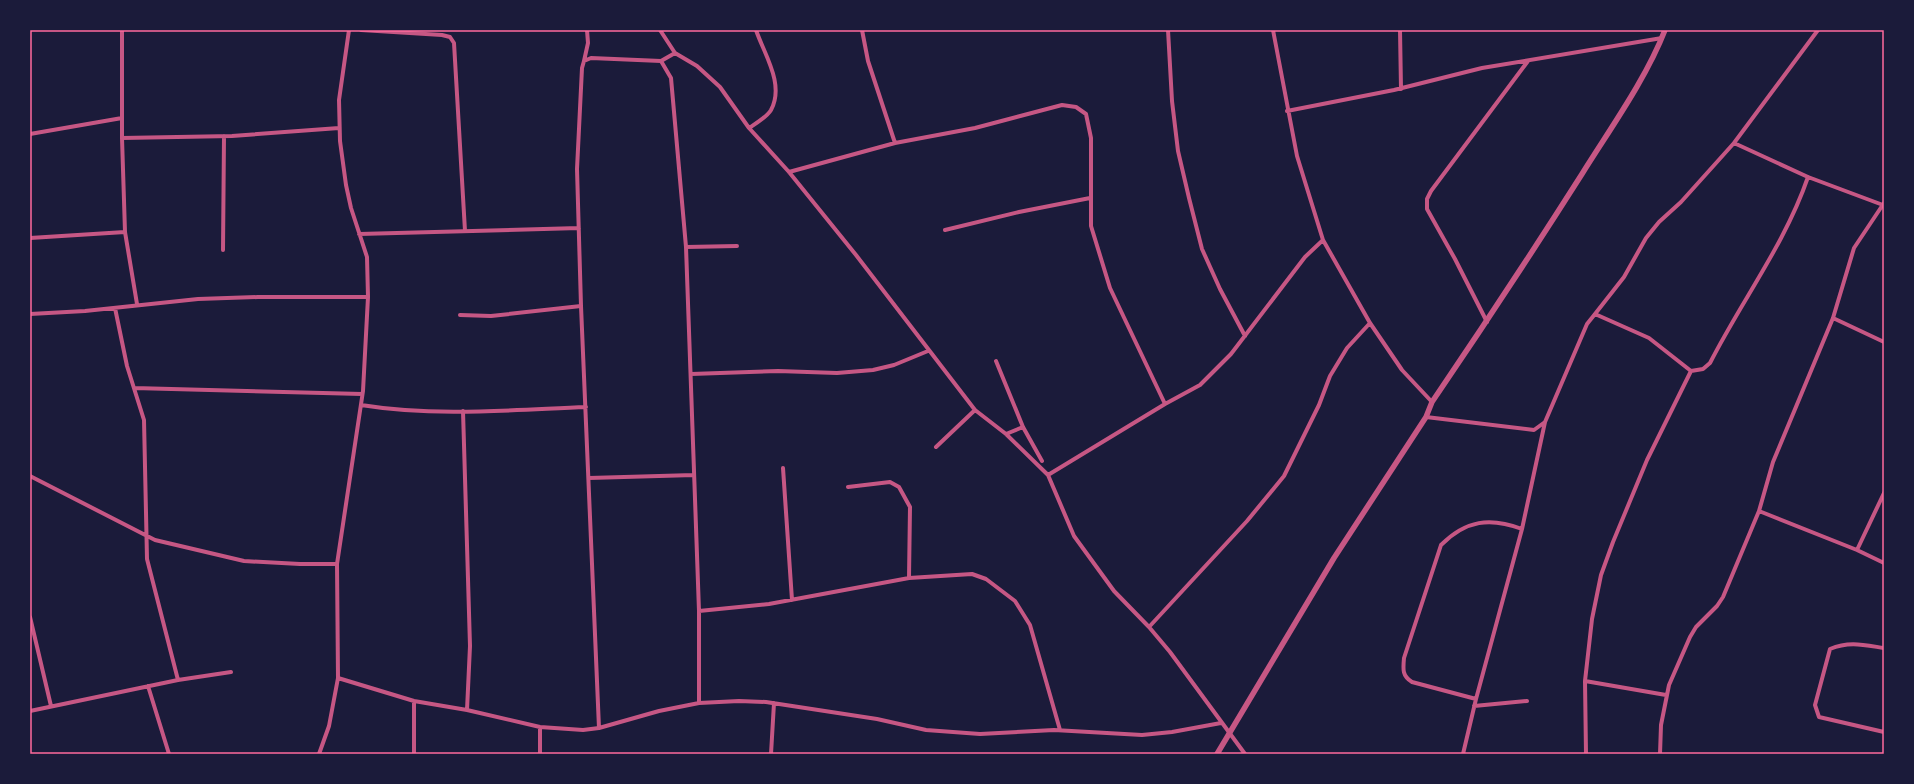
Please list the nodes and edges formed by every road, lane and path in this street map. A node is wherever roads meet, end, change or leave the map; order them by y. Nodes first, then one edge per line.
1 (122, 30) edge
2 (349, 30) edge
3 (361, 30) edge
4 (587, 30) edge
5 (660, 30) edge
6 (756, 30) edge
7 (862, 30) edge
8 (1168, 30) edge
9 (1274, 30) edge
10 (1400, 30) edge
11 (1665, 30) edge
12 (1818, 30) edge
13 (1662, 38) junction
14 (675, 53) junction
15 (584, 61) junction
16 (661, 61) junction
17 (1528, 61) junction
18 (1401, 89) junction
19 (1287, 111) junction
20 (122, 118) junction
21 (339, 128) junction
22 (749, 128) junction
23 (30, 134) edge
24 (224, 136) junction
25 (122, 138) junction
26 (895, 143) junction
27 (1734, 143) junction
28 (789, 172) junction
29 (1808, 177) junction
30 (1090, 198) junction
31 (1883, 204) edge
32 (579, 228) junction
33 (945, 230) dead end
34 (465, 231) junction
35 (125, 232) junction
36 (359, 234) junction
37 (30, 238) edge
38 (1323, 240) junction
39 (737, 246) dead end
40 (686, 247) junction
41 (223, 250) dead end
42 (368, 298) junction
43 (136, 304) junction
44 (581, 306) junction
45 (115, 308) junction
46 (30, 314) edge
47 (1594, 314) junction
48 (460, 315) dead end
49 (1833, 318) junction
50 (1487, 322) junction
51 (1370, 323) junction
52 (1245, 336) junction
53 (1884, 342) edge
54 (928, 351) junction
55 (996, 361) dead end
56 (1691, 371) junction
57 (691, 374) junction
58 (134, 388) junction
59 (362, 394) junction
60 (1432, 402) junction
61 (1165, 404) junction
62 (361, 405) junction
63 (586, 407) junction
64 (975, 410) junction
65 (463, 411) junction
66 (1426, 417) junction
67 (1545, 422) junction
68 (1023, 427) junction
69 (1006, 434) junction
70 (936, 447) dead end
71 (1042, 462) dead end
72 (783, 468) dead end
73 (694, 475) junction
74 (1048, 475) junction
75 (30, 476) edge
76 (589, 478) junction
77 (848, 487) dead end
78 (1884, 493) edge
79 (1759, 511) junction
80 (1522, 529) junction
81 (148, 536) junction
82 (1857, 550) junction
83 (1884, 563) edge
84 (337, 564) junction
85 (909, 578) junction
86 (792, 600) junction
87 (699, 611) junction
88 (30, 617) edge
89 (1149, 627) junction
90 (1884, 648) edge
91 (230, 672) dead end
92 (338, 678) junction
93 (178, 680) junction
94 (1585, 681) junction
95 (148, 686) junction
96 (1666, 695) junction
97 (1476, 699) junction
98 (414, 701) junction
99 (1527, 701) dead end
100 (699, 703) junction
101 (774, 703) junction
102 (51, 706) junction
103 (1474, 706) junction
104 (467, 710) junction
105 (30, 711) edge
106 (1221, 724) junction
107 (540, 726) junction
108 (599, 728) junction
109 (1060, 730) junction
110 (1884, 732) edge
111 (1230, 735) junction
112 (169, 754) edge
113 (319, 754) edge
114 (414, 754) edge
115 (540, 754) edge
116 (771, 754) edge
117 (1217, 754) edge
118 (1245, 754) edge
119 (1463, 754) edge
120 (1586, 754) edge
121 (1660, 754) edge

1 - 20 street
2 - 21 street
3 - 34 street
4 - 15 street
5 - 14 street
6 - 22 street
7 - 26 street
8 - 52 street
9 - 19 street
10 - 18 street
11 - 13 street
12 - 27 street
13 - 17 street
13 - 50 street
14 - 16 street
14 - 22 street
15 - 16 street
15 - 32 street
16 - 40 street
17 - 18 street
17 - 50 street
18 - 19 street
19 - 38 street
20 - 23 street
20 - 25 street
21 - 24 street
21 - 36 street
22 - 28 street
24 - 25 street
24 - 41 street
25 - 35 street
26 - 28 street
26 - 30 street
27 - 29 street
27 - 47 street
28 - 54 street
29 - 31 street
29 - 56 street
30 - 33 street
30 - 61 street
31 - 49 street
32 - 34 street
32 - 44 street
34 - 36 street
35 - 37 street
35 - 43 street
36 - 42 street
38 - 51 street
38 - 52 street
39 - 40 street
40 - 57 street
42 - 43 street
42 - 59 street
43 - 45 street
44 - 48 street
44 - 63 street
45 - 46 street
45 - 58 street
47 - 56 street
47 - 67 street
49 - 53 street
49 - 79 street
50 - 60 street
51 - 60 street
51 - 89 street
52 - 61 street
54 - 57 street
54 - 64 street
55 - 68 street
56 - 94 street
57 - 73 street
58 - 59 street
58 - 81 street
59 - 62 street
60 - 66 street
61 - 74 street
62 - 65 street
62 - 84 street
63 - 65 street
63 - 76 street
64 - 69 street
64 - 70 street
65 - 104 street
66 - 67 street
66 - 111 street
67 - 80 street
68 - 69 street
68 - 71 street
69 - 74 street
72 - 86 street
73 - 76 street
73 - 87 street
74 - 89 street
75 - 81 street
76 - 108 street
77 - 85 street
78 - 82 street
79 - 82 street
79 - 96 street
80 - 97 street
80 - 97 street
81 - 84 street
81 - 93 street
82 - 83 street
84 - 92 street
85 - 86 street
85 - 109 street
86 - 87 street
87 - 100 street
88 - 102 street
89 - 106 street
90 - 110 street
91 - 93 street
92 - 98 street
92 - 113 street
93 - 95 street
94 - 96 street
94 - 120 street
95 - 102 street
95 - 112 street
96 - 121 street
97 - 103 street
98 - 104 street
98 - 114 street
99 - 103 street
100 - 101 street
100 - 108 street
101 - 109 street
101 - 116 street
102 - 105 street
103 - 119 street
104 - 107 street
106 - 109 street
106 - 111 street
107 - 108 street
107 - 115 street
111 - 117 street
111 - 118 street

